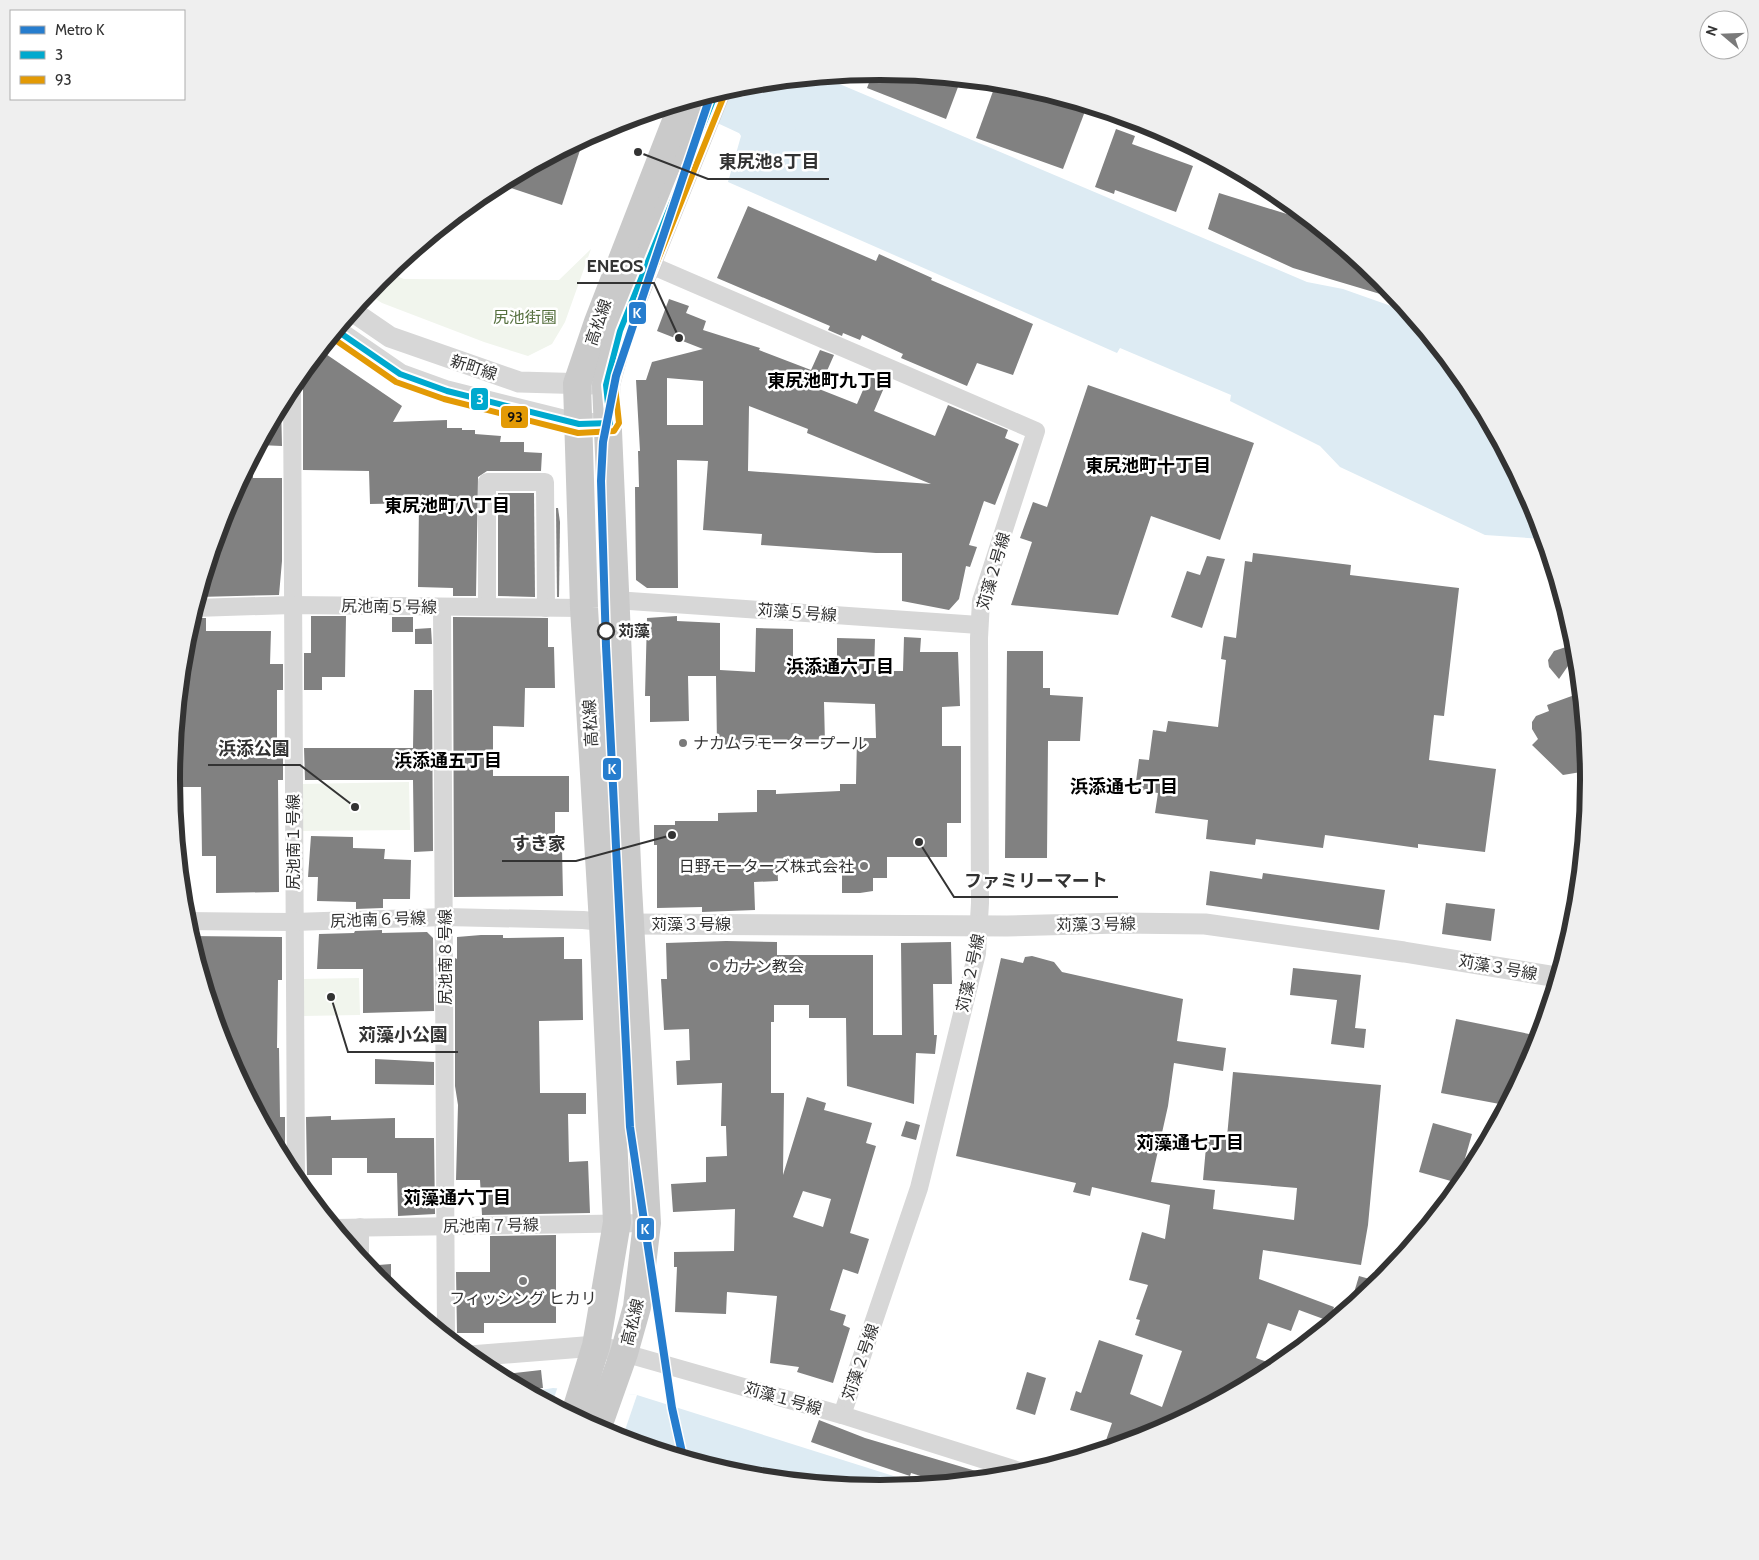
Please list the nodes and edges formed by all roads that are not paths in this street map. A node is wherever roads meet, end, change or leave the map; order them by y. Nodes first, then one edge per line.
1 (712, 103) edge
2 (681, 109) edge
3 (646, 263) junction
4 (357, 314) edge
5 (341, 333) edge
6 (577, 384) junction
7 (606, 385) junction
8 (292, 399) edge
9 (610, 422) junction
10 (579, 424) junction
11 (616, 600) junction
12 (292, 605) junction
13 (487, 606) junction
14 (442, 607) junction
15 (201, 608) edge
16 (546, 608) junction
17 (584, 608) junction
18 (979, 626) junction
19 (445, 917) junction
20 (194, 921) edge
21 (294, 922) junction
22 (603, 923) junction
23 (631, 924) junction
24 (980, 926) junction
25 (1551, 976) edge
26 (296, 1167) edge
27 (616, 1222) junction
28 (647, 1223) junction
29 (447, 1226) junction
30 (360, 1227) junction
31 (341, 1228) edge
32 (360, 1249) edge
33 (446, 1329) edge
34 (596, 1346) junction
35 (624, 1353) junction
36 (481, 1355) edge
37 (598, 1388) junction
38 (578, 1412) edge
39 (842, 1415) junction
40 (597, 1420) edge
41 (1012, 1468) edge

1 - 3 main road, 高松線
2 - 6 main road, 高松線
3 - 7 main road, 高松線
3 - 18 street, 苅藻２号線
4 - 6 street, 新町線
5 - 10 street, 新町線
6 - 7 street, 新町線
6 - 10 main road, 高松線
7 - 9 main road, 高松線
8 - 12 street, 尻池南１号線
9 - 10 street, 新町線
9 - 11 main road, 高松線
10 - 17 main road, 高松線
11 - 18 street, 苅藻５号線
11 - 23 main road, 高松線
12 - 14 street, 尻池南５号線
12 - 15 street, 尻池南５号線
12 - 21 street, 尻池南１号線
13 - 14 street, 尻池南５号線
13 - 16 street, 尻池南５号線
13 - 16 street
14 - 19 street, 尻池南８号線
16 - 17 street, 尻池南５号線
17 - 22 main road, 高松線
18 - 24 street, 苅藻２号線
19 - 21 street, 尻池南６号線
19 - 22 street, 尻池南６号線
19 - 29 street, 尻池南８号線
20 - 21 street, 尻池南６号線
21 - 26 street, 尻池南１号線
22 - 23 street, 尻池南６号線
22 - 27 main road, 高松線
23 - 24 street, 苅藻３号線
23 - 28 main road, 高松線
24 - 25 street, 苅藻３号線
24 - 39 street, 苅藻２号線
27 - 28 street, 尻池南７号線
27 - 29 street, 尻池南７号線
27 - 34 main road, 高松線
28 - 35 main road, 高松線
29 - 30 street, 尻池南７号線
29 - 33 street, 尻池南８号線
30 - 31 street, 尻池南７号線
30 - 32 street
34 - 35 street
34 - 36 street
34 - 37 main road, 高松線
35 - 37 main road, 高松線
35 - 39 street, 苅藻１号線
37 - 38 main road, 高松線
37 - 40 main road, 高松線
39 - 41 street, 苅藻１号線

